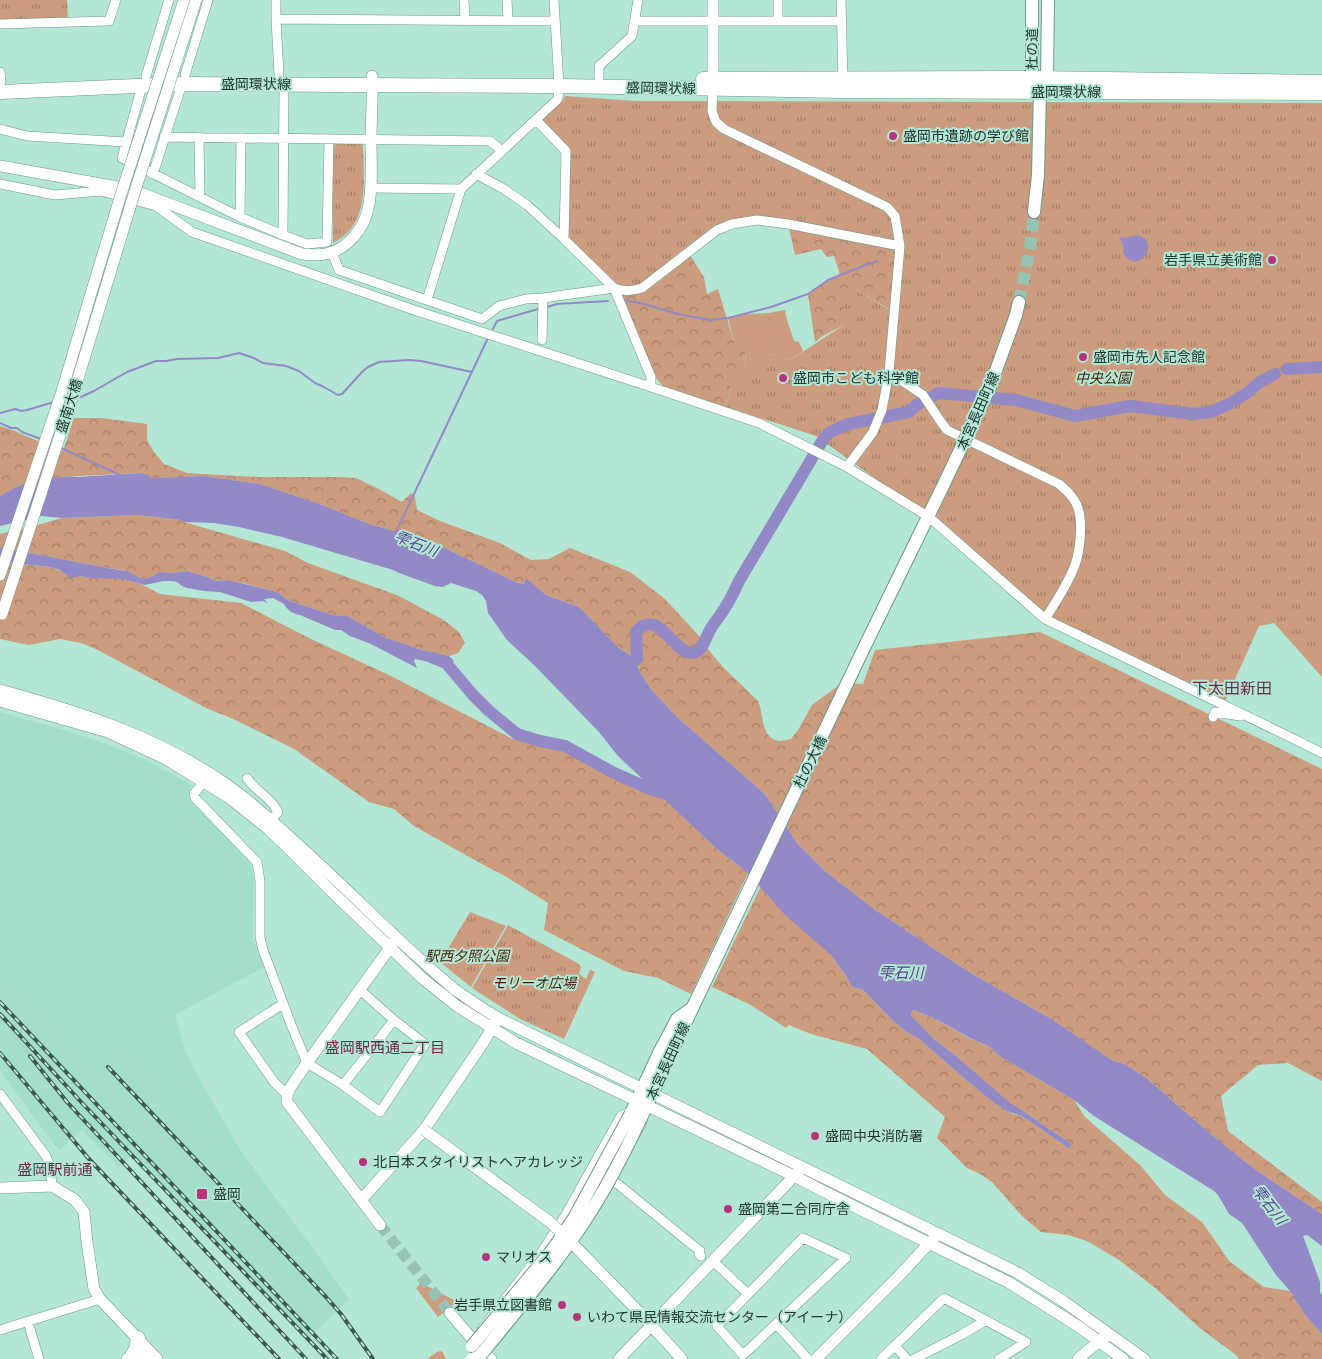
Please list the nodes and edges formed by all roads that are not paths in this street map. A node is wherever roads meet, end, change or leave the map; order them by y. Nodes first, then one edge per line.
1 (116, 0) edge
2 (169, 0) edge
3 (184, 0) edge
4 (196, 0) edge
5 (208, 0) edge
6 (276, 0) edge
7 (464, 0) edge
8 (508, 0) edge
9 (554, 0) edge
10 (638, 0) edge
11 (713, 0) edge
12 (778, 0) edge
13 (841, 0) edge
14 (1032, 0) edge
15 (1048, 0) edge
16 (276, 19) junction
17 (465, 20) junction
18 (508, 20) junction
19 (554, 21) junction
20 (634, 21) junction
21 (712, 21) junction
22 (778, 21) junction
23 (840, 22) junction
24 (0, 24) edge
25 (599, 78) junction
26 (1032, 78) junction
27 (184, 79) junction
28 (282, 79) junction
29 (1047, 79) junction
30 (372, 80) junction
31 (144, 81) junction
32 (0, 82) edge
33 (558, 82) junction
34 (1322, 82) edge
35 (713, 84) junction
36 (843, 85) junction
37 (1040, 92) junction
38 (1322, 93) edge
39 (536, 120) junction
40 (0, 129) edge
41 (164, 137) junction
42 (199, 138) junction
43 (241, 138) junction
44 (284, 139) junction
45 (329, 139) junction
46 (371, 140) junction
47 (126, 142) junction
48 (501, 150) junction
49 (0, 166) edge
50 (153, 174) junction
51 (476, 174) junction
52 (0, 184) edge
53 (123, 188) junction
54 (370, 188) junction
55 (461, 189) junction
56 (135, 191) junction
57 (200, 197) junction
58 (1034, 212) tunnel mouth
59 (240, 216) junction
60 (278, 239) junction
61 (564, 239) junction
62 (900, 246) junction
63 (332, 252) junction
64 (614, 288) junction
65 (543, 298) junction
66 (427, 300) junction
67 (1018, 308) tunnel mouth
68 (542, 340) dead end
69 (889, 372) junction
70 (651, 387) junction
71 (847, 467) junction
72 (929, 517) junction
73 (0, 575) edge
74 (1045, 619) junction
75 (0, 620) edge
76 (0, 690) edge
77 (0, 701) edge
78 (1243, 715) junction
79 (1214, 717) dead end
80 (1322, 753) edge
81 (247, 778) dead end
82 (204, 781) junction
83 (268, 824) junction
84 (394, 943) junction
85 (359, 990) junction
86 (283, 1004) junction
87 (692, 1008) joint
88 (394, 1020) junction
89 (495, 1023) junction
90 (307, 1063) junction
91 (343, 1086) junction
92 (0, 1094) edge
93 (287, 1095) junction
94 (645, 1098) junction
95 (424, 1130) junction
96 (798, 1172) junction
97 (609, 1177) junction
98 (52, 1186) junction
99 (0, 1188) edge
100 (361, 1200) junction
101 (380, 1225) tunnel mouth
102 (939, 1233) junction
103 (567, 1238) junction
104 (930, 1243) junction
105 (701, 1256) dead end
106 (713, 1261) junction
107 (748, 1294) junction
108 (100, 1299) junction
109 (450, 1313) tunnel mouth
110 (984, 1321) junction
111 (28, 1322) junction
112 (776, 1324) junction
113 (652, 1326) junction
114 (0, 1330) edge
115 (1108, 1333) junction
116 (1099, 1341) junction
117 (895, 1346) junction
118 (149, 1353) edge
119 (472, 1354) edge
120 (39, 1359) edge
121 (130, 1359) edge
122 (491, 1359) edge
123 (620, 1359) edge
124 (682, 1359) edge
125 (808, 1359) edge
126 (816, 1359) edge
127 (881, 1359) edge
128 (908, 1359) edge
129 (914, 1359) edge
130 (999, 1359) edge
131 (1078, 1359) edge
132 (1123, 1359) edge
133 (1144, 1359) edge

1 - 24 street
2 - 31 street
3 - 53 street, 盛南大橋, bridge
4 - 56 street, 盛南大橋, bridge
5 - 27 street
6 - 16 street
7 - 17 street
8 - 18 street
9 - 19 street
10 - 20 street
11 - 21 street
12 - 22 street
13 - 23 street
14 - 26 main road, 杜の道
15 - 29 main road, 杜の道
16 - 17 street
16 - 28 street
17 - 18 street
18 - 19 street
19 - 33 street
20 - 21 street
20 - 25 street
21 - 22 street
21 - 35 street
22 - 23 street
23 - 36 street
25 - 33 main road, 盛岡環状線
25 - 35 main road, 盛岡環状線
26 - 29 main road, 盛岡環状線
26 - 36 main road, 盛岡環状線
26 - 37 main road, 杜の道
27 - 28 main road, 盛岡環状線
27 - 31 main road, 盛岡環状線
27 - 41 street
28 - 30 main road, 盛岡環状線
28 - 44 street
29 - 34 main road, 盛岡環状線
29 - 37 main road, 杜の道
30 - 33 main road, 盛岡環状線
30 - 46 street
31 - 32 main road, 盛岡環状線
31 - 47 street
33 - 35 main road, 盛岡環状線
33 - 39 street
35 - 36 main road, 盛岡環状線
35 - 62 street
36 - 37 main road, 盛岡環状線
37 - 38 main road, 盛岡環状線
37 - 58 main road
39 - 48 street
39 - 61 street
40 - 47 street
41 - 42 street
41 - 50 street
42 - 43 street
42 - 57 street
43 - 44 street
43 - 59 street
44 - 45 street
44 - 60 street
45 - 46 street
45 - 60 street
46 - 48 street
46 - 54 street
47 - 50 street
48 - 51 street
49 - 53 street
50 - 57 street
51 - 55 street
51 - 61 street
52 - 70 street
53 - 56 street, bridge
53 - 73 street, 盛南大橋, bridge
54 - 55 street
54 - 63 street
55 - 66 street
56 - 60 street
56 - 75 street, 盛南大橋, bridge
57 - 59 street
59 - 60 street
60 - 63 street
61 - 64 street
62 - 64 street
62 - 69 street
63 - 66 street
64 - 65 street
64 - 70 street
65 - 66 street
65 - 68 street
67 - 72 main road, 本宮長田町線, bridge
69 - 71 street
69 - 74 street
70 - 71 street
71 - 72 street
72 - 74 street
72 - 87 main road, 杜の大橋
74 - 78 street
76 - 83 street
77 - 82 street
78 - 79 street
78 - 80 street
81 - 83 street
82 - 83 street
82 - 86 street
83 - 84 street
84 - 85 street
84 - 89 street
85 - 88 street
85 - 90 street
86 - 90 street
86 - 93 street
87 - 94 main road, 本宮長田町線
88 - 91 street
88 - 91 street
89 - 94 street
89 - 95 street
90 - 91 street
90 - 93 street
92 - 98 street
93 - 100 street
94 - 96 street
94 - 103 main road, 本宮長田町線, bridge
95 - 100 street
95 - 103 street, bridge
96 - 102 street
96 - 104 street
96 - 106 street
97 - 105 street
97 - 119 street
97 - 119 street
98 - 99 street
98 - 108 street
100 - 101 street
102 - 104 street
102 - 115 street
103 - 113 street, bridge
103 - 119 main road, 本宮長田町線, bridge
104 - 116 street
104 - 126 street
106 - 107 street
106 - 113 street
107 - 112 street
107 - 112 street
108 - 111 street
108 - 118 street
109 - 119 street
110 - 117 street
110 - 129 street
110 - 130 street
111 - 114 street
111 - 120 street
112 - 125 street
113 - 123 street
113 - 124 street
115 - 116 street
115 - 133 street
116 - 131 street
116 - 132 street
117 - 127 street
117 - 128 street
118 - 121 main road
119 - 122 street

